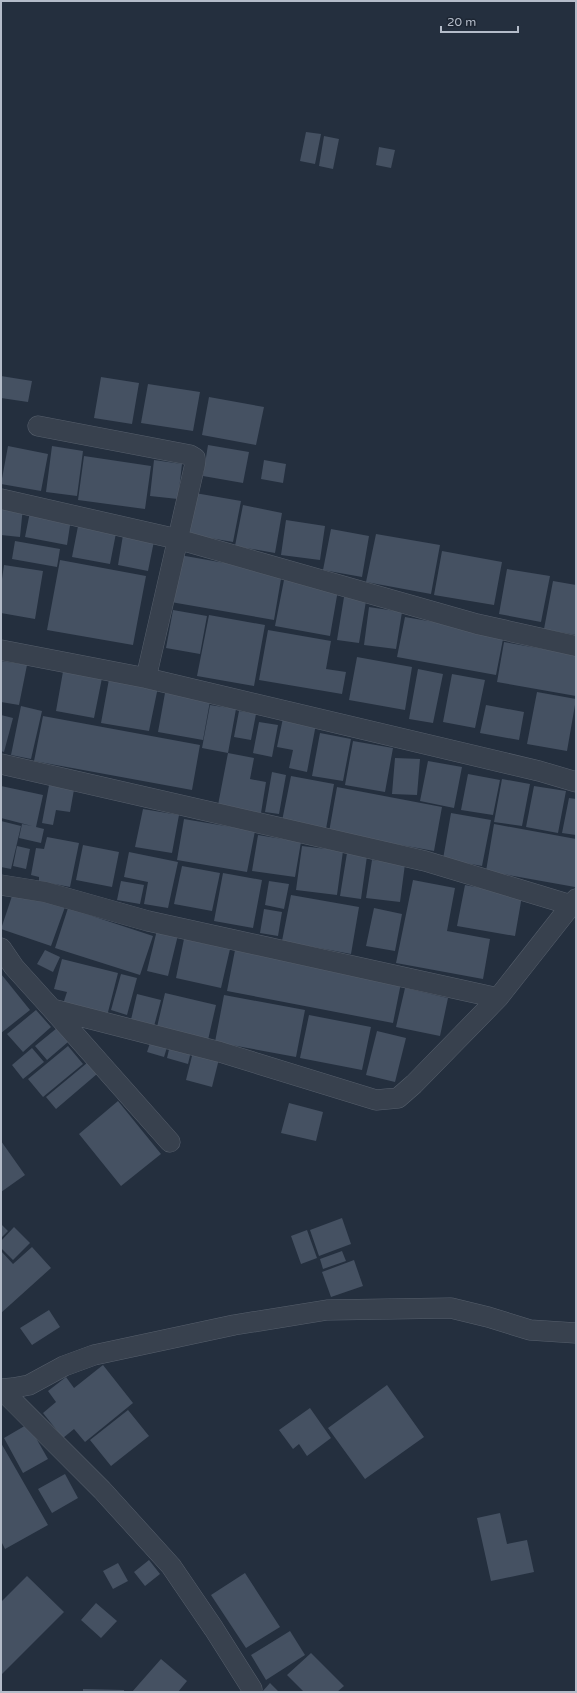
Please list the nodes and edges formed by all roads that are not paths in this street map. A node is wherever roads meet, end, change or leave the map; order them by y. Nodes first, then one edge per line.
1 (38, 426) dead end
2 (1, 498) edge
3 (177, 539) junction
4 (576, 646) edge
5 (1, 650) edge
6 (146, 678) junction
7 (1, 764) edge
8 (576, 782) edge
9 (1, 885) edge
10 (573, 902) edge
11 (1, 948) edge
12 (498, 998) junction
13 (52, 1009) junction
14 (170, 1142) dead end
15 (576, 1333) edge
16 (1, 1389) edge
17 (252, 1689) dead end

1 - 3 street
2 - 3 street
3 - 4 street
3 - 6 street
5 - 6 street
6 - 8 street
7 - 10 street
9 - 12 street
10 - 12 street
11 - 13 street
12 - 13 street
13 - 14 street
15 - 16 street
16 - 17 street

